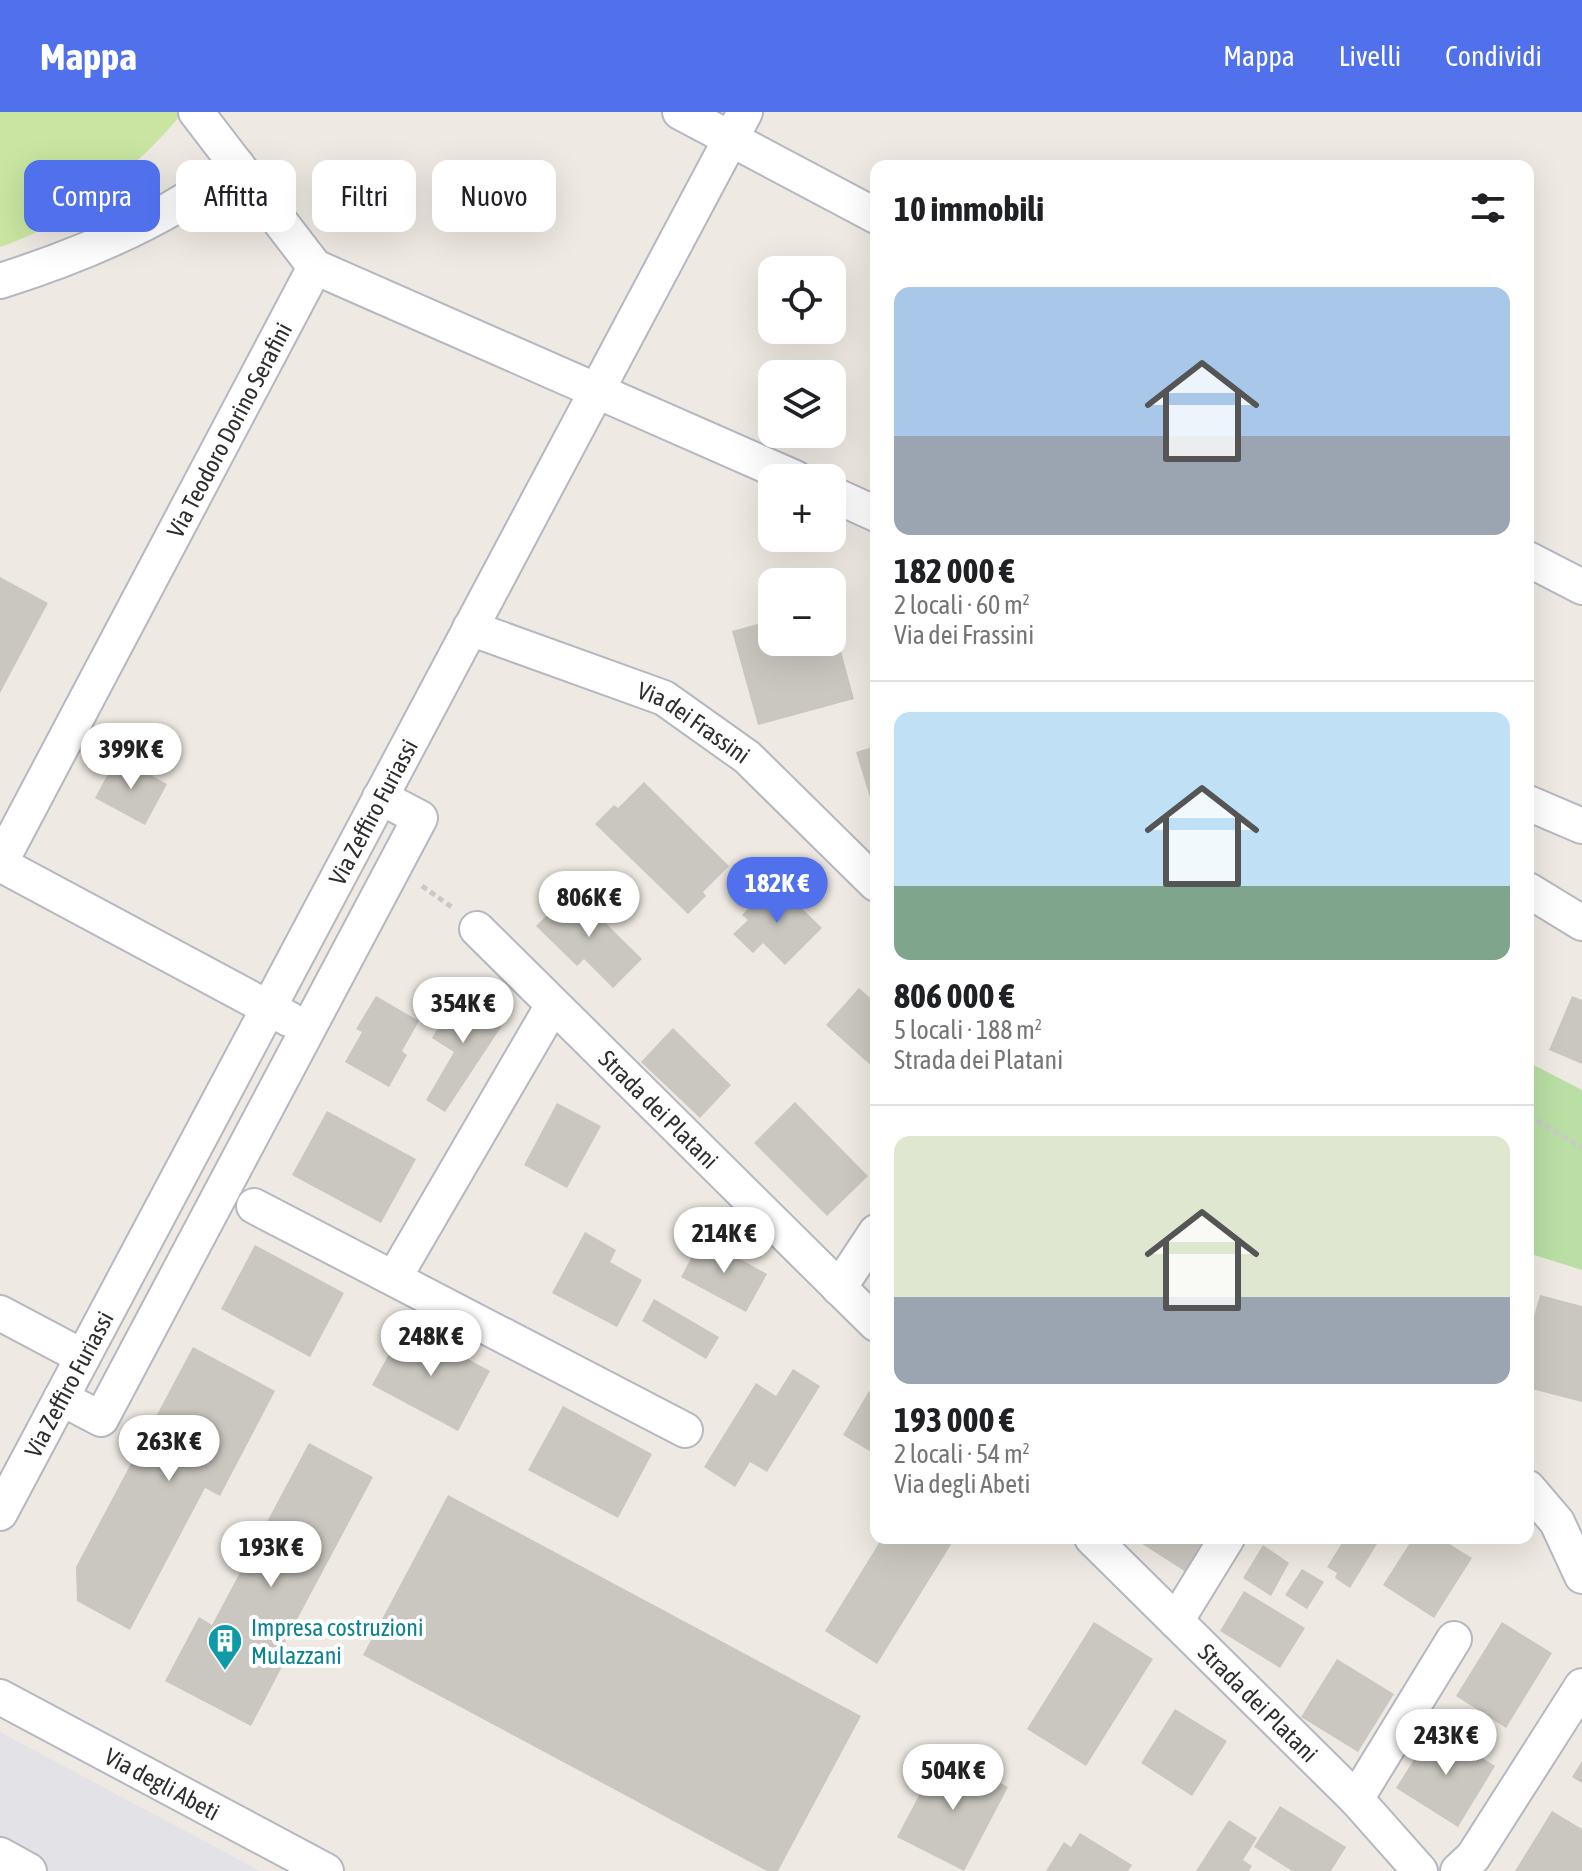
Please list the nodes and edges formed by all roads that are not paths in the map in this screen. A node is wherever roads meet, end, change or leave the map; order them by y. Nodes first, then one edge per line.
1 (196, 112) edge
2 (680, 112) edge
3 (737, 126) edge
4 (233, 160) edge
5 (176, 204) edge
6 (870, 212) edge
7 (288, 232) edge
8 (315, 267) junction
9 (0, 281) edge
10 (596, 390) junction
11 (763, 464) edge
12 (846, 500) edge
13 (870, 511) edge
14 (1534, 562) edge
15 (1582, 587) edge
16 (470, 628) junction
17 (380, 797) junction
18 (1534, 806) edge
19 (1582, 826) edge
20 (0, 864) edge
21 (870, 878) edge
22 (1534, 894) edge
23 (1582, 923) edge
24 (477, 929) road end
25 (553, 1005) junction
26 (268, 1009) junction
27 (309, 1027) junction
28 (254, 1206) dead end
29 (870, 1241) edge
30 (394, 1278) junction
31 (839, 1288) junction
32 (0, 1313) edge
33 (870, 1318) edge
34 (83, 1357) junction
35 (61, 1398) junction
36 (685, 1430) dead end
37 (1534, 1495) edge
38 (0, 1513) edge
39 (1098, 1544) edge
40 (1223, 1544) edge
41 (1582, 1576) edge
42 (1176, 1621) junction
43 (1454, 1639) dead end
44 (1582, 1686) edge
45 (0, 1697) edge
46 (1356, 1799) junction
47 (0, 1855) edge
48 (29, 1871) edge
49 (326, 1871) edge
50 (1420, 1871) edge
51 (1458, 1871) edge

1 - 4 street
2 - 3 street
3 - 6 street
3 - 10 street, Via Zeffiro Furiassi
5 - 9 street
7 - 8 street
8 - 10 street
8 - 20 street, Via Teodoro Dorino Serafini
10 - 11 street
10 - 16 street, Via Zeffiro Furiassi
12 - 13 street
14 - 15 street
16 - 17 street, Via Zeffiro Furiassi
16 - 21 street, Via dei Frassini
17 - 26 street, Via Zeffiro Furiassi
17 - 27 street
18 - 19 street
20 - 26 street
22 - 23 street
24 - 25 street, Strada dei Platani
25 - 30 street
25 - 31 street, Strada dei Platani
26 - 27 street
26 - 34 street, Via Zeffiro Furiassi
27 - 35 street
28 - 30 street
29 - 31 street
30 - 36 street
31 - 33 street, Strada dei Platani
32 - 34 street
34 - 35 street, Via Zeffiro Furiassi
35 - 38 street, Via Zeffiro Furiassi
37 - 41 street
39 - 42 street, Strada dei Platani
40 - 42 street
42 - 46 street, Strada dei Platani
43 - 46 street
44 - 51 street
45 - 49 street, Via degli Abeti
46 - 50 street, Strada dei Platani
47 - 48 street

